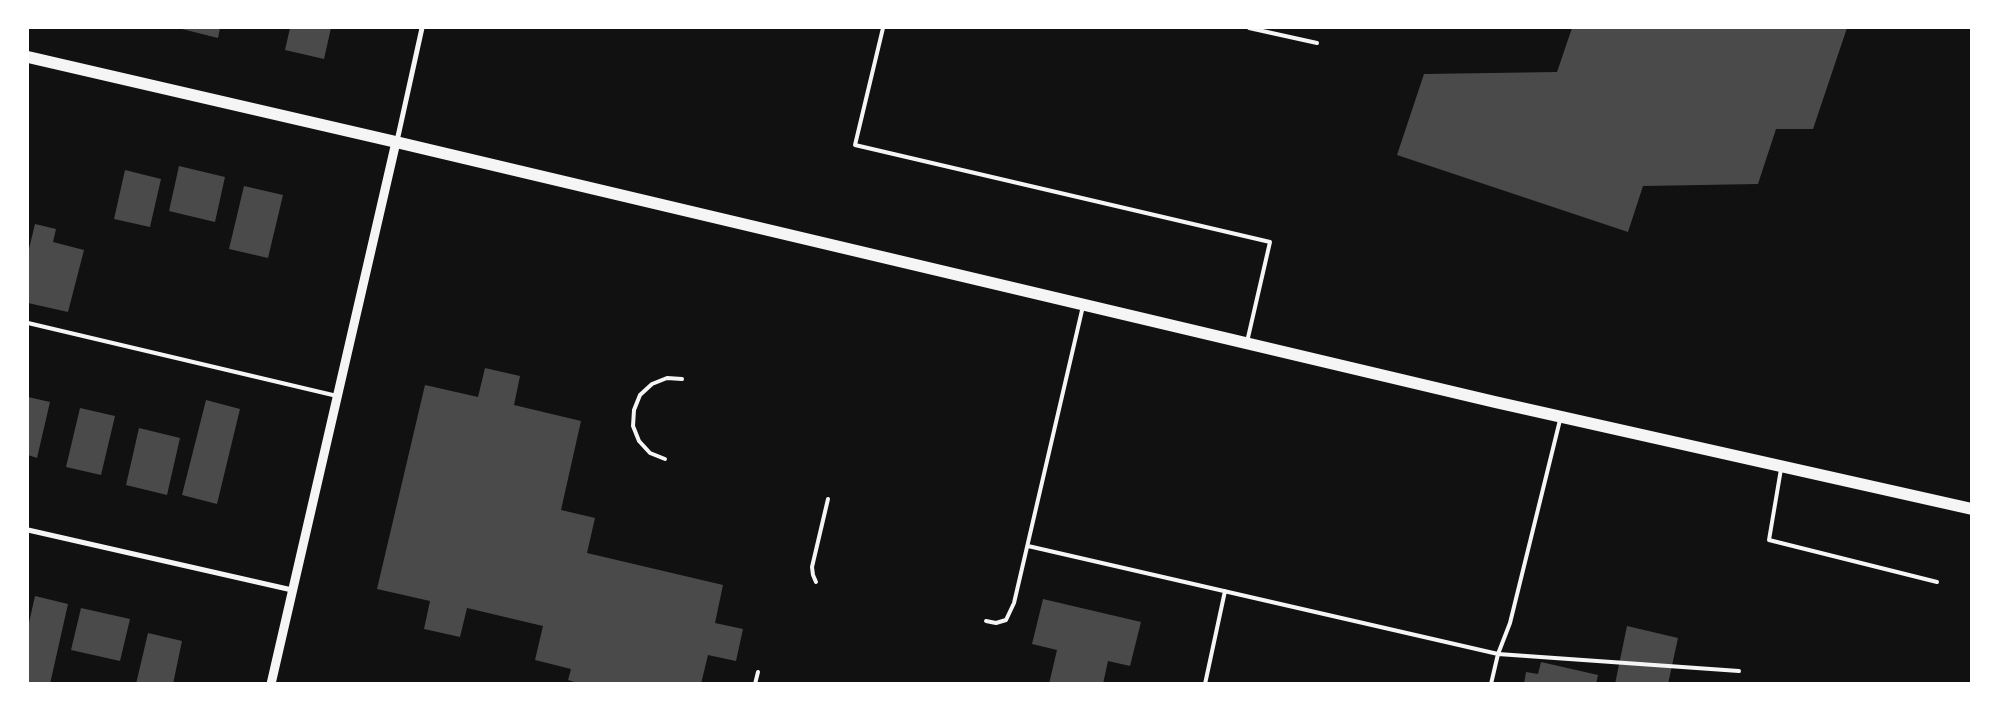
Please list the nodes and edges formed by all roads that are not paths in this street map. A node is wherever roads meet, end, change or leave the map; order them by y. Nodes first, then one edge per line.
1 (422, 28) edge
2 (883, 28) edge
3 (1249, 28) edge
4 (1317, 43) dead end
5 (28, 56) edge
6 (396, 142) junction
7 (1084, 304) junction
8 (28, 323) edge
9 (1247, 343) junction
10 (682, 379) dead end
11 (337, 396) junction
12 (1560, 416) junction
13 (665, 459) dead end
14 (1781, 466) junction
15 (828, 499) dead end
16 (1972, 509) edge
17 (28, 530) edge
18 (1028, 546) junction
19 (816, 582) dead end
20 (1937, 582) dead end
21 (292, 590) junction
22 (1225, 591) junction
23 (986, 621) dead end
24 (1498, 654) junction
25 (758, 672) dead end
26 (1739, 672) dead end
27 (271, 684) edge
28 (755, 684) edge
29 (1204, 684) edge
30 (1490, 684) edge

1 - 6 street
2 - 9 lane
3 - 4 lane
5 - 6 main road
6 - 7 main road
6 - 11 street
7 - 9 main road
7 - 18 lane
8 - 11 lane
9 - 12 main road
10 - 13 lane
11 - 21 street
12 - 14 main road
12 - 24 lane
14 - 16 main road
14 - 20 lane
15 - 19 lane
17 - 21 street
18 - 22 lane
18 - 23 lane
21 - 27 street
22 - 24 lane
22 - 29 lane
24 - 26 lane
24 - 30 lane
25 - 28 lane

